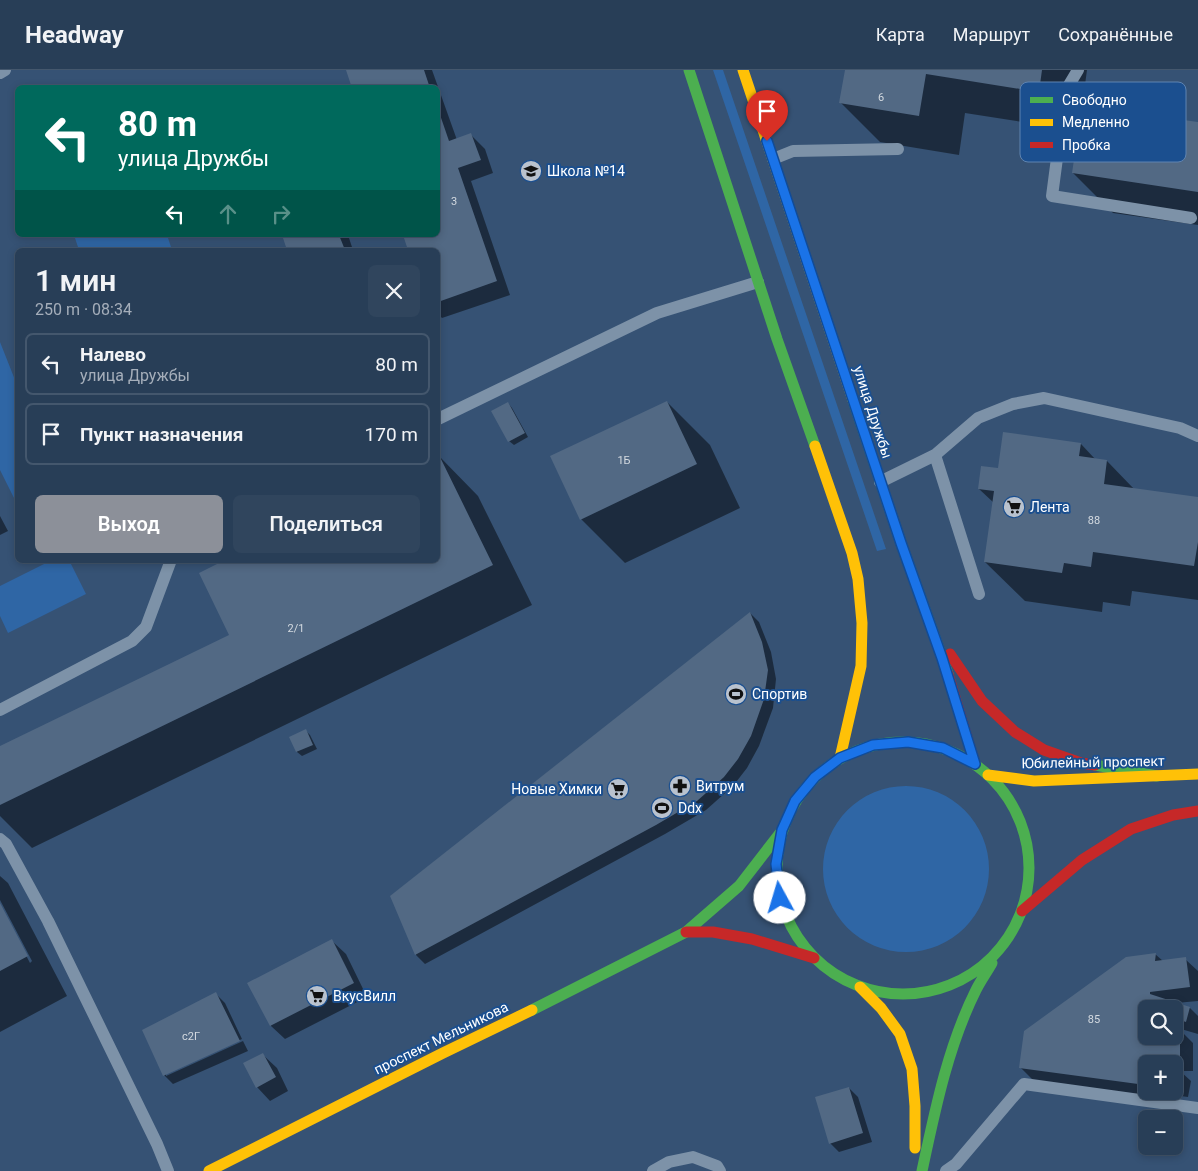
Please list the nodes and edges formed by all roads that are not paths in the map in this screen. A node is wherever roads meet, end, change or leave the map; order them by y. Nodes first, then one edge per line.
1 (5, 70) edge
2 (689, 70) edge
3 (743, 70) edge
4 (1078, 70) edge
5 (0, 72) edge
6 (1071, 82) edge
7 (898, 149) dead end
8 (773, 159) junction
9 (1056, 162) edge
10 (1191, 218) dead end
11 (758, 282) junction
12 (440, 418) edge
13 (1198, 436) edge
14 (934, 455) junction
15 (880, 482) junction
16 (170, 563) edge
17 (979, 594) dead end
18 (931, 625) junction
19 (0, 710) edge
20 (840, 758) junction
21 (975, 764) junction
22 (1198, 774) edge
23 (988, 775) junction
24 (1157, 776) junction
25 (1198, 811) edge
26 (782, 830) junction
27 (0, 839) edge
28 (1022, 911) junction
29 (686, 932) junction
30 (999, 950) junction
31 (814, 958) junction
32 (860, 987) junction
33 (1198, 1108) edge
34 (168, 1171) edge
35 (209, 1171) edge
36 (653, 1171) edge
37 (720, 1171) edge
38 (914, 1171) edge
39 (922, 1171) edge
40 (946, 1171) edge

1 - 5 lane
2 - 11 main road
3 - 8 main road, улица Дружбы
4 - 6 lane
7 - 8 lane
8 - 15 main road, улица Дружбы
9 - 10 lane
11 - 12 lane
11 - 20 main road
13 - 14 lane
14 - 15 lane
14 - 17 lane
15 - 18 main road, улица Дружбы
16 - 19 lane
18 - 21 main road, улица Дружбы
18 - 24 main road
20 - 21 main road
20 - 26 main road
21 - 23 main road
22 - 24 main road, Юбилейный проспект
23 - 24 main road, Юбилейный проспект
23 - 28 main road
25 - 28 main road
26 - 29 main road, проспект Мельникова
26 - 31 main road
27 - 34 lane
28 - 30 main road
29 - 31 main road, проспект Мельникова
29 - 35 main road, проспект Мельникова
30 - 32 main road
30 - 39 main road
31 - 32 main road
32 - 38 main road
33 - 40 lane
36 - 37 lane

